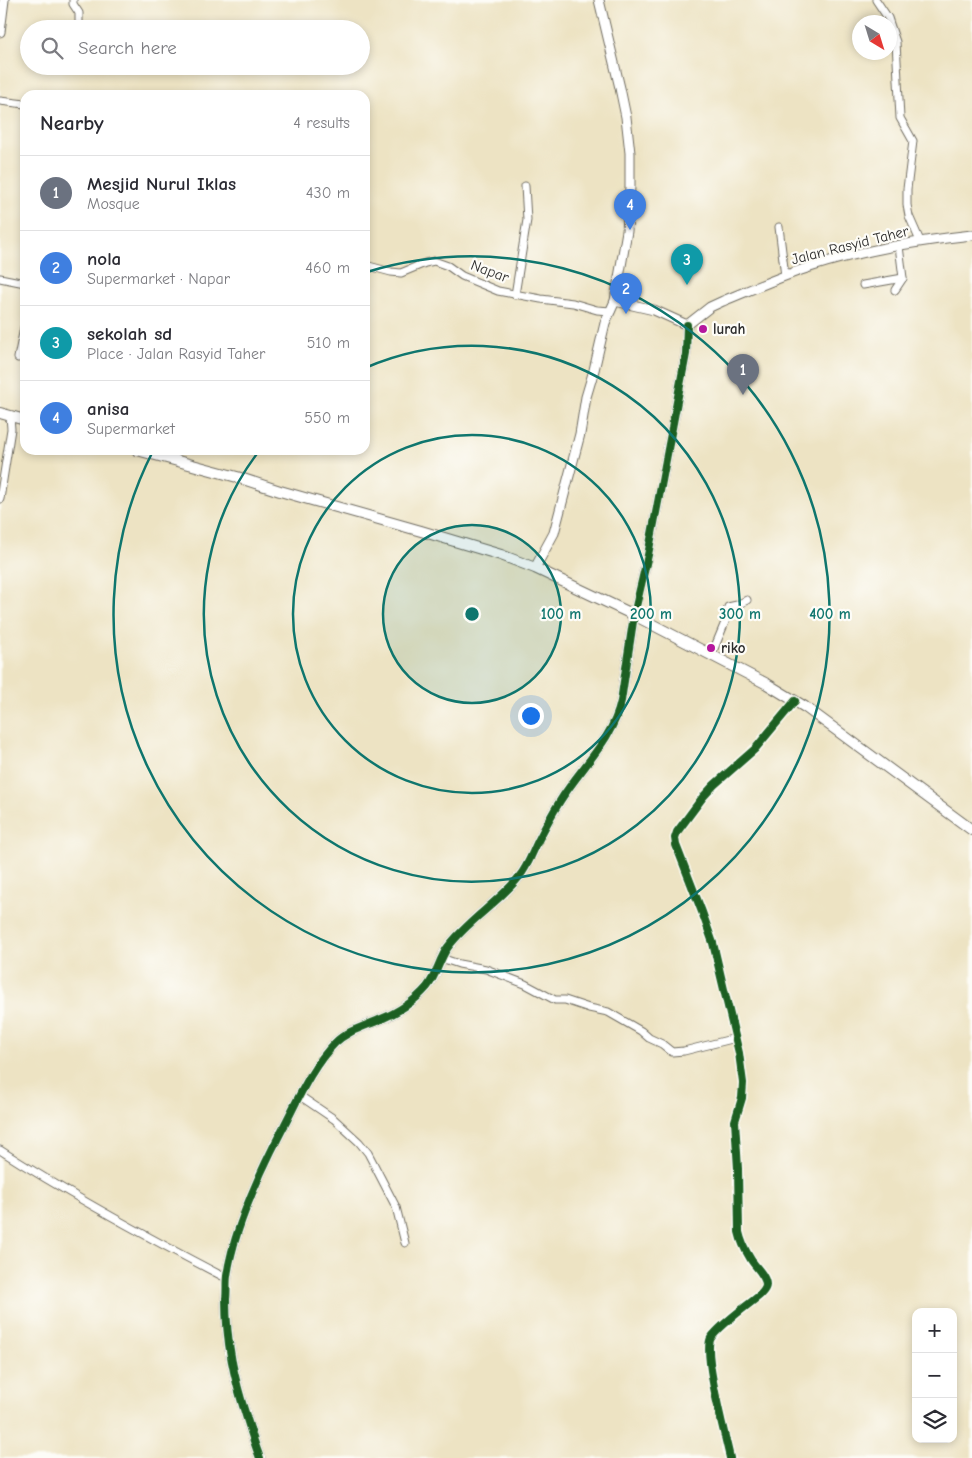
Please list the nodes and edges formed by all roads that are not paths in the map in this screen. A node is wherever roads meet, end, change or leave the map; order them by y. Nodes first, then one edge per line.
1 (4, 0) edge
2 (72, 0) edge
3 (599, 0) edge
4 (876, 0) edge
5 (79, 20) edge
6 (0, 32) edge
7 (0, 100) edge
8 (20, 103) edge
9 (525, 186) dead end
10 (779, 228) dead end
11 (972, 235) edge
12 (920, 241) junction
13 (899, 246) junction
14 (370, 266) edge
15 (785, 276) junction
16 (0, 278) edge
17 (903, 278) junction
18 (20, 282) edge
19 (863, 285) dead end
20 (895, 290) dead end
21 (515, 295) junction
22 (615, 301) junction
23 (611, 311) junction
24 (686, 325) junction
25 (20, 348) edge
26 (18, 358) dead end
27 (0, 413) edge
28 (10, 416) junction
29 (20, 419) edge
30 (175, 455) edge
31 (1, 485) edge
32 (0, 499) edge
33 (535, 568) junction
34 (748, 600) dead end
35 (634, 615) junction
36 (711, 656) junction
37 (795, 701) junction
38 (972, 830) edge
39 (441, 958) junction
40 (736, 1038) junction
41 (300, 1096) junction
42 (0, 1150) edge
43 (405, 1243) dead end
44 (226, 1278) junction
45 (260, 1458) edge
46 (730, 1458) edge

1 - 6 street
2 - 5 street
3 - 22 street
4 - 12 street
7 - 8 street
9 - 21 street
10 - 15 street
11 - 12 street, Jalan Rasyid Taher
12 - 13 street, Jalan Rasyid Taher
13 - 15 street, Jalan Rasyid Taher
13 - 17 street
14 - 21 street, Napar
15 - 24 street, Jalan Rasyid Taher
16 - 18 street
17 - 19 street
17 - 20 street
21 - 23 street, Napar
22 - 23 street
22 - 24 street
23 - 33 street
24 - 35 street
25 - 26 street
27 - 28 main road
28 - 29 main road
28 - 31 street
30 - 33 main road
31 - 32 street
33 - 35 main road
34 - 36 street
35 - 36 main road
35 - 39 street
36 - 37 main road
37 - 38 main road
37 - 40 street
39 - 40 street
39 - 41 street
40 - 46 street
41 - 43 street
41 - 44 street
42 - 44 street
44 - 45 street

